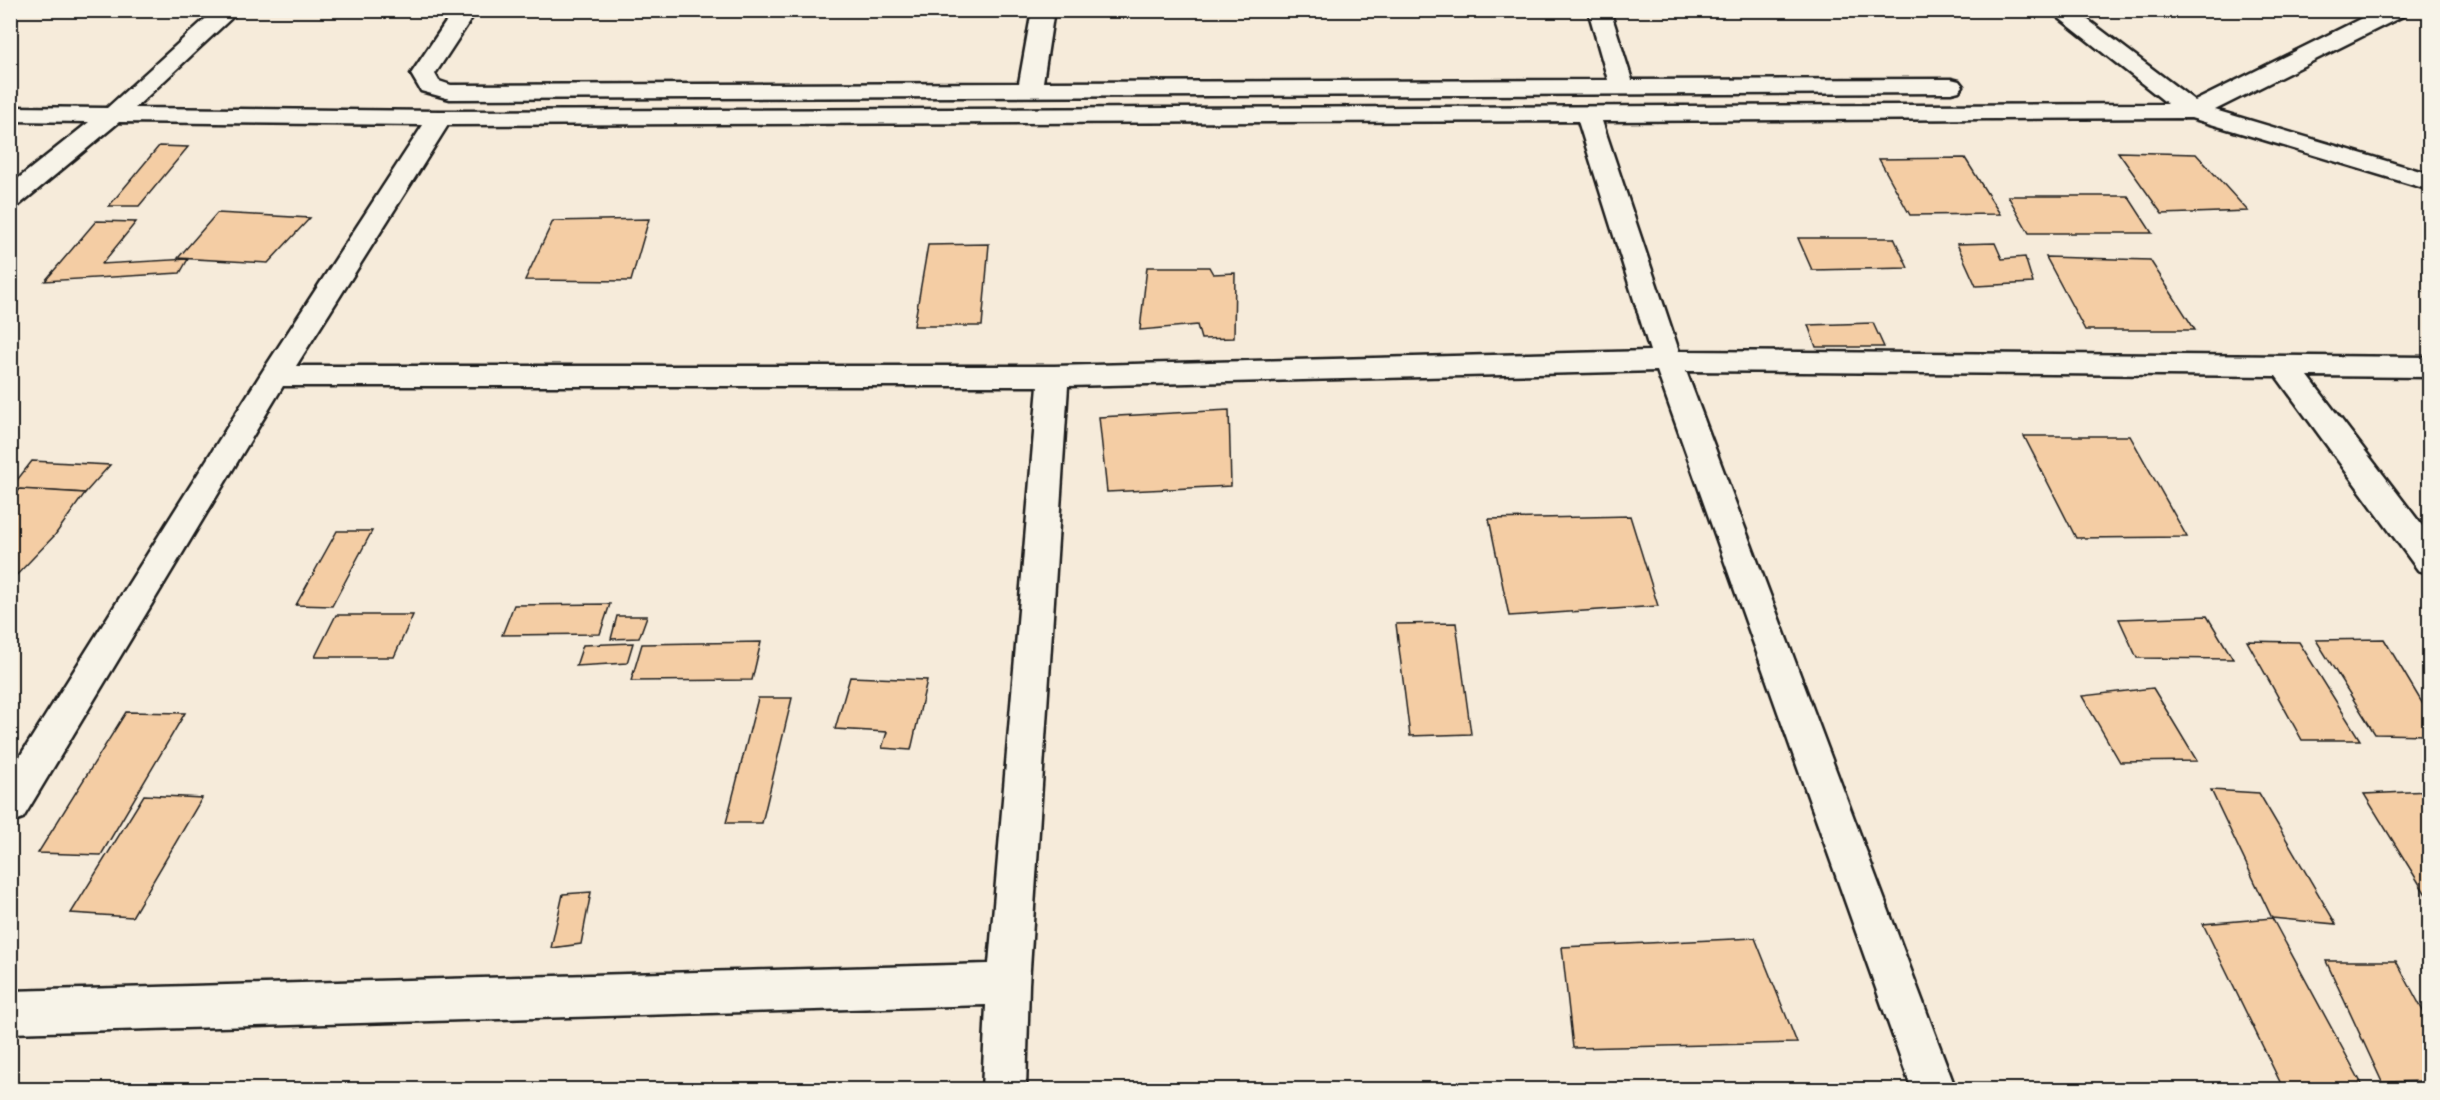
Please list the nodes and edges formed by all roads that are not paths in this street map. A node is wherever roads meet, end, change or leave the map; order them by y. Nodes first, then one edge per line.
1 (229, 10) edge
2 (466, 10) edge
3 (1043, 10) edge
4 (1599, 10) edge
5 (2060, 10) edge
6 (2397, 10) edge
7 (1622, 86) junction
8 (1951, 86) dead end
9 (1030, 89) junction
10 (2193, 111) junction
11 (1587, 112) junction
12 (10, 114) edge
13 (113, 116) junction
14 (440, 118) junction
15 (2430, 182) edge
16 (10, 199) edge
17 (1668, 361) junction
18 (2285, 367) junction
19 (2430, 367) edge
20 (274, 376) junction
21 (1054, 376) junction
22 (2430, 561) edge
23 (10, 806) edge
24 (1008, 984) junction
25 (10, 1012) edge
26 (1004, 1089) edge
27 (1934, 1089) edge

1 - 13 street
2 - 9 street
3 - 9 street
4 - 7 street
5 - 10 street
6 - 10 street
7 - 8 street
7 - 9 street
10 - 11 street
10 - 15 street
11 - 14 street
11 - 17 street
12 - 13 street
13 - 14 street
13 - 16 street
14 - 20 street
17 - 18 street
17 - 21 street
17 - 27 street
18 - 19 street
18 - 22 street
20 - 21 street
20 - 23 street
21 - 24 street
24 - 25 street
24 - 26 street

